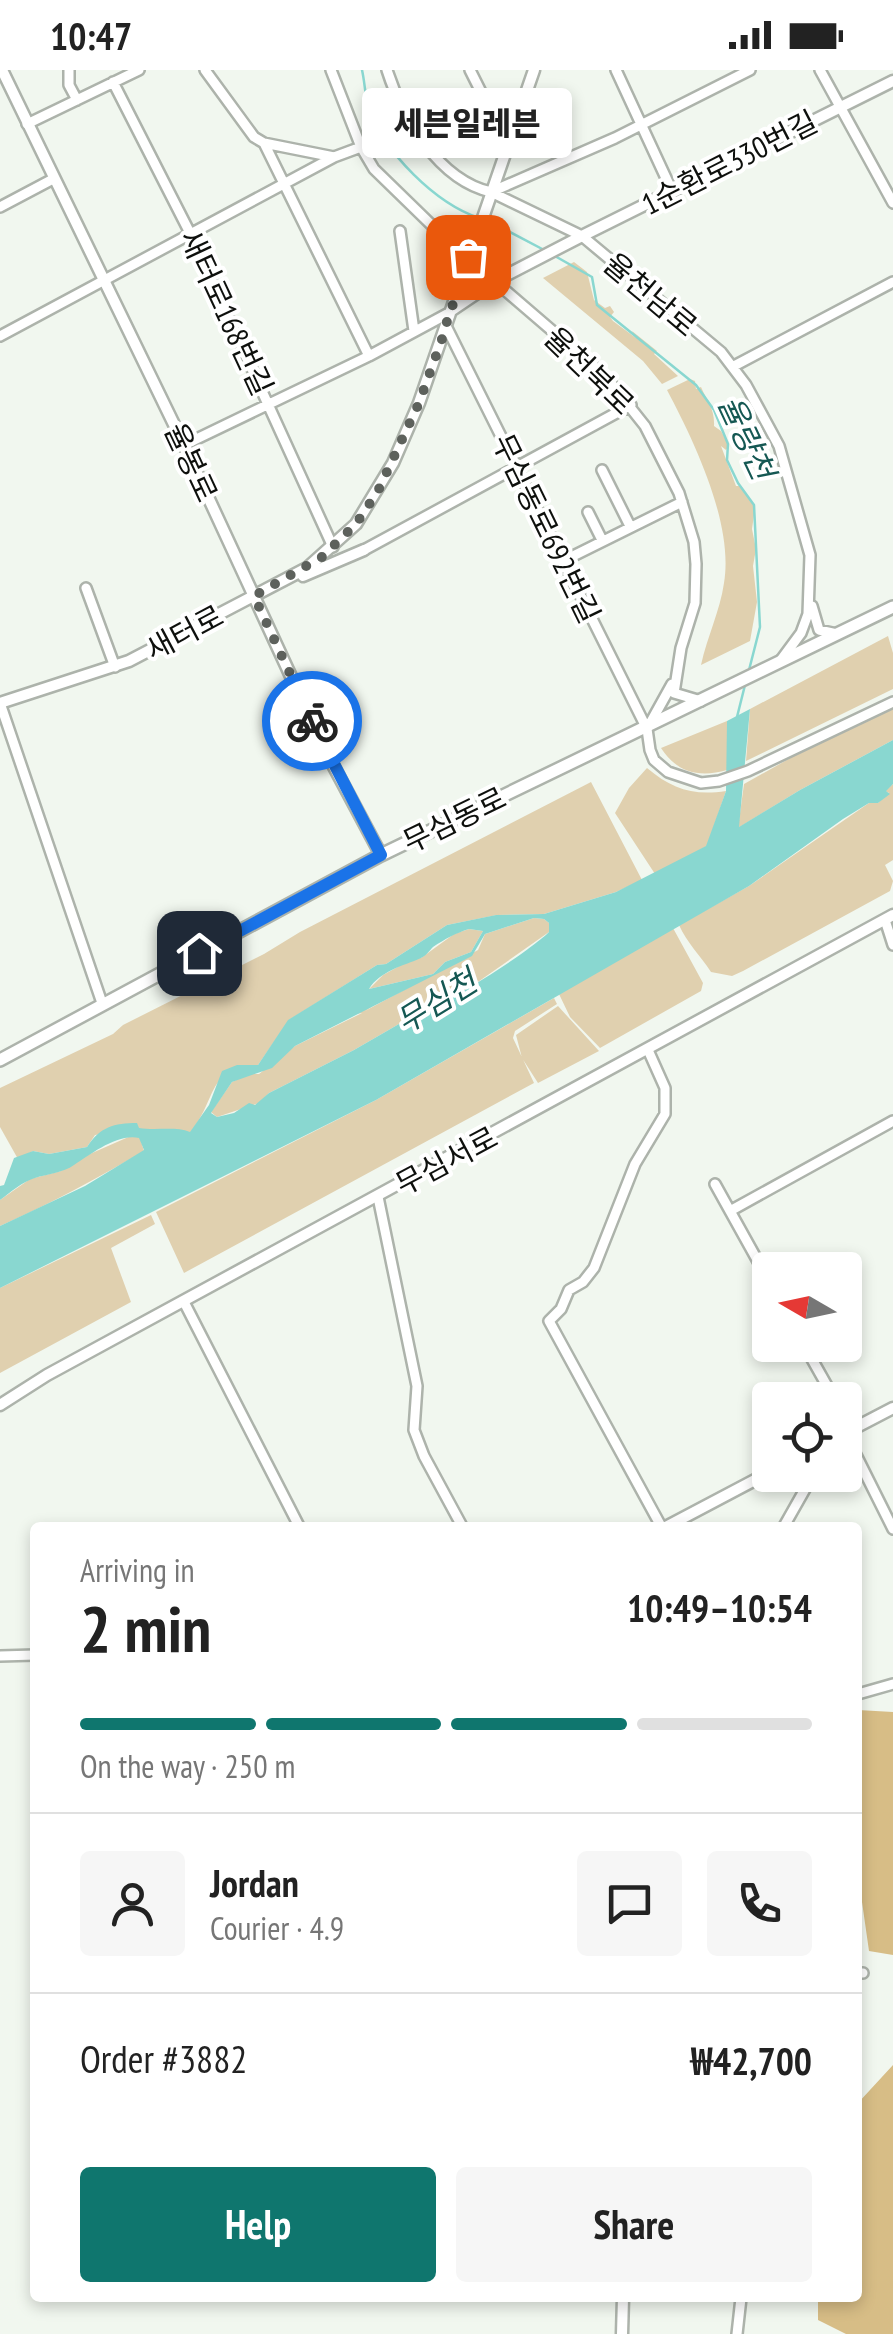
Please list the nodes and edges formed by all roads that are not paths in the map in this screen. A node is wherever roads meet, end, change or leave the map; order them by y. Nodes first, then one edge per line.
1 (2, 70) edge
2 (69, 70) edge
3 (139, 70) edge
4 (205, 70) edge
5 (332, 70) edge
6 (387, 70) edge
7 (470, 70) edge
8 (534, 70) edge
9 (616, 70) edge
10 (750, 70) edge
11 (820, 70) edge
12 (893, 81) edge
13 (113, 82) junction
14 (77, 100) junction
15 (840, 106) junction
16 (27, 124) junction
17 (642, 125) junction
18 (506, 142) junction
19 (264, 143) junction
20 (361, 147) junction
21 (334, 157) junction
22 (53, 179) junction
23 (284, 184) junction
24 (672, 191) junction
25 (490, 198) junction
26 (893, 202) edge
27 (0, 206) edge
28 (400, 231) dead end
29 (190, 233) junction
30 (582, 236) junction
31 (468, 257) junction
32 (104, 279) junction
33 (495, 282) junction
34 (893, 282) edge
35 (448, 314) junction
36 (446, 328) junction
37 (414, 332) junction
38 (0, 336) edge
39 (369, 356) junction
40 (734, 366) junction
41 (270, 402) junction
42 (631, 405) junction
43 (184, 445) junction
44 (516, 467) junction
45 (602, 470) dead end
46 (682, 502) junction
47 (588, 512) dead end
48 (630, 526) junction
49 (352, 529) junction
50 (602, 540) junction
51 (333, 546) junction
52 (364, 550) junction
53 (561, 562) junction
54 (86, 588) dead end
55 (270, 588) junction
56 (254, 596) junction
57 (811, 598) junction
58 (893, 608) edge
59 (839, 634) junction
60 (777, 665) junction
61 (115, 667) junction
62 (676, 676) junction
63 (702, 700) junction
64 (893, 702) edge
65 (0, 703) edge
66 (647, 729) junction
67 (381, 855) junction
68 (889, 918) edge
69 (893, 945) edge
70 (102, 1003) junction
71 (648, 1050) junction
72 (0, 1060) edge
73 (893, 1120) edge
74 (716, 1184) dead end
75 (378, 1197) junction
76 (730, 1211) junction
77 (753, 1252) edge
78 (184, 1302) junction
79 (0, 1405) edge
80 (893, 1408) edge
81 (862, 1424) edge
82 (862, 1464) edge
83 (752, 1481) edge
84 (804, 1492) edge
85 (297, 1522) edge
86 (461, 1522) edge
87 (660, 1522) edge
88 (674, 1522) edge
89 (787, 1522) edge
90 (893, 1529) edge
91 (30, 1655) edge
92 (0, 1656) edge
93 (893, 1684) edge
94 (862, 1693) edge
95 (623, 2302) edge
96 (740, 2302) edge
97 (622, 2334) edge
98 (736, 2334) edge

1 - 16 street, 율봉로
2 - 14 street
3 - 13 street
4 - 19 street
5 - 20 street, 율천북로
6 - 25 street, 율천남로
7 - 18 street
8 - 18 street, 새터로
9 - 17 street
10 - 17 street
11 - 15 street
12 - 15 street, 1순환로330번길
13 - 14 street
13 - 29 street, 새터로168번길
14 - 16 street
15 - 24 street, 1순환로330번길
15 - 26 street
16 - 22 street, 율봉로
17 - 24 street
17 - 25 street
18 - 25 street, 새터로
19 - 21 street
19 - 23 street
20 - 21 street
20 - 31 street, 율천북로
21 - 23 street
22 - 27 street
22 - 32 street, 율봉로
23 - 29 street
23 - 39 street
24 - 30 street, 1순환로330번길
25 - 30 street, 율천남로
25 - 31 street, 새터로
28 - 37 street
29 - 32 street
29 - 41 street, 새터로168번길
30 - 33 street, 1순환로330번길
30 - 40 street, 율천남로
31 - 33 street, 율천북로
31 - 35 street, 새터로
32 - 38 street
32 - 43 street, 율봉로
33 - 35 street, 1순환로330번길
33 - 42 street, 율천북로
34 - 40 street
35 - 36 street, 새터로
35 - 37 street
36 - 44 street, 무심동로692번길
36 - 49 street, 새터로
37 - 39 street
39 - 41 street
40 - 57 street, 율천남로
41 - 43 street
41 - 51 street, 새터로168번길
42 - 44 street
42 - 46 street, 율천북로
43 - 56 street, 율봉로
44 - 52 street
44 - 53 street, 무심동로692번길
45 - 48 street
46 - 48 street
46 - 62 street, 율천북로
47 - 50 street
48 - 50 street
49 - 51 street, 새터로
49 - 52 street
50 - 53 street
51 - 55 street, 새터로
52 - 55 street
53 - 66 street, 무심동로692번길
54 - 61 street
55 - 56 street, 새터로
56 - 61 street, 새터로
56 - 67 street, 율봉로
57 - 59 street
57 - 60 street
58 - 59 main road
59 - 60 main road
60 - 63 main road, 무심동로
61 - 65 street, 새터로
62 - 63 street
62 - 66 street, 율천북로
63 - 66 main road, 무심동로
64 - 66 street, 무심동로692번길
65 - 70 street
66 - 67 main road, 무심동로
67 - 70 main road, 무심동로
68 - 69 street
68 - 71 street, 무심서로
70 - 72 main road, 무심동로
71 - 75 street, 무심서로
71 - 87 street
73 - 76 street
74 - 76 street
75 - 78 street, 무심서로
75 - 86 street
76 - 77 street
78 - 79 street, 무심서로
78 - 85 street
80 - 81 street
82 - 90 street
83 - 88 street
84 - 89 street
91 - 92 street
93 - 94 street
95 - 97 street
96 - 98 street

